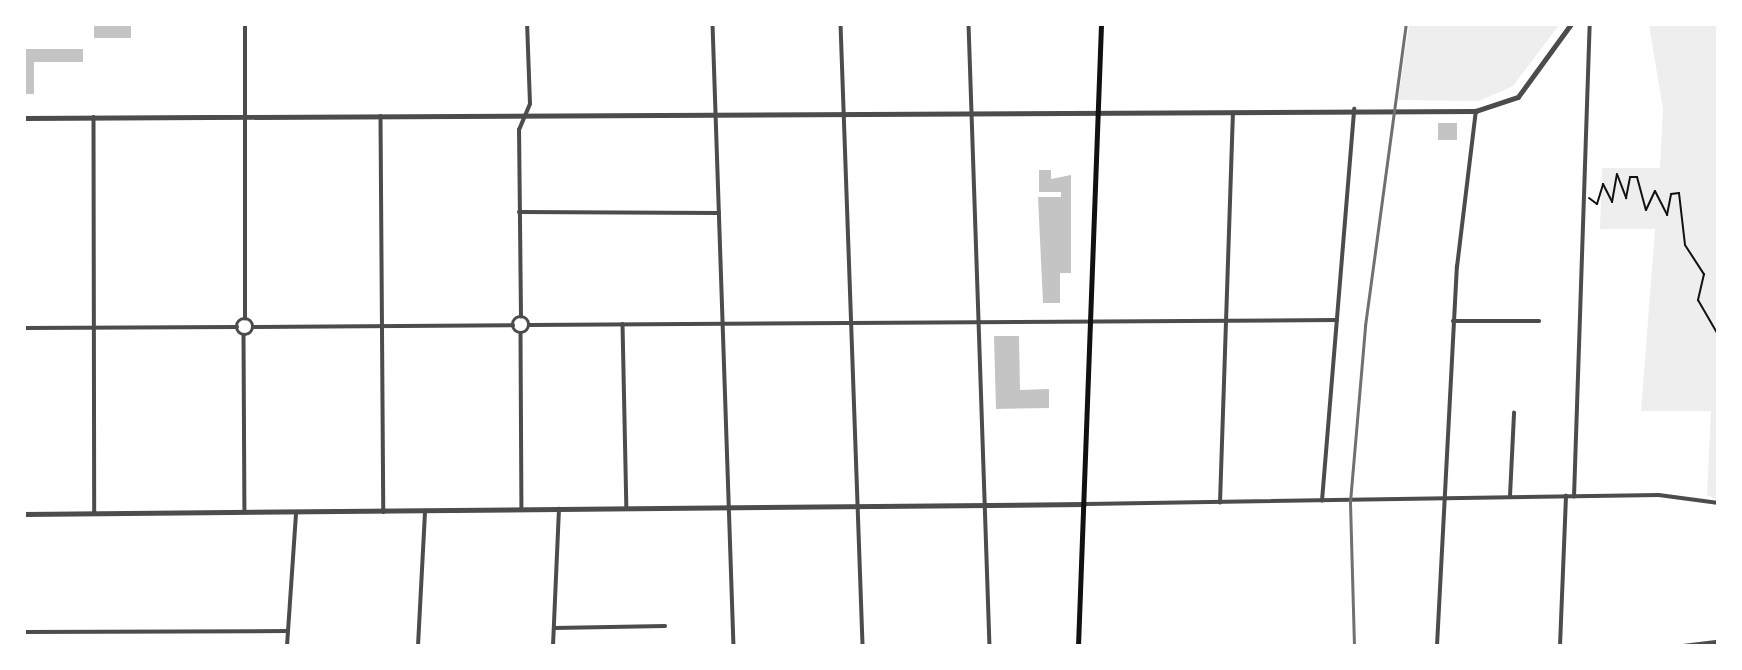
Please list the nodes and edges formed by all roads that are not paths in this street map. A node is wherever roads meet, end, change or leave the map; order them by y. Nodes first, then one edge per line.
1 (245, 24) edge
2 (527, 24) edge
3 (713, 24) edge
4 (841, 24) edge
5 (969, 24) edge
6 (1101, 24) edge
7 (1571, 24) edge
8 (1590, 24) edge
9 (1354, 109) junction
10 (1102, 111) junction
11 (1233, 111) junction
12 (1476, 111) junction
13 (972, 112) junction
14 (716, 113) junction
15 (844, 113) junction
16 (381, 116) junction
17 (525, 116) junction
18 (94, 117) junction
19 (242, 117) junction
20 (24, 118) edge
21 (519, 212) junction
22 (720, 213) junction
23 (521, 317) junction
24 (245, 319) junction
25 (1229, 320) junction
26 (1338, 320) junction
27 (1453, 321) junction
28 (1539, 321) dead end
29 (978, 322) junction
30 (1094, 322) junction
31 (724, 323) junction
32 (852, 323) junction
33 (623, 324) junction
34 (513, 325) junction
35 (529, 325) junction
36 (383, 326) junction
37 (237, 327) junction
38 (253, 327) junction
39 (24, 328) edge
40 (95, 328) junction
41 (521, 333) junction
42 (244, 335) junction
43 (1514, 413) dead end
44 (1510, 496) junction
45 (1566, 496) junction
46 (1445, 497) junction
47 (1574, 497) junction
48 (1322, 502) junction
49 (1220, 503) junction
50 (1717, 503) edge
51 (1086, 504) junction
52 (984, 506) junction
53 (858, 508) junction
54 (559, 509) junction
55 (628, 509) junction
56 (730, 509) junction
57 (522, 510) junction
58 (384, 512) junction
59 (425, 512) junction
60 (244, 513) junction
61 (296, 513) junction
62 (24, 514) edge
63 (95, 514) junction
64 (665, 626) dead end
65 (554, 628) junction
66 (288, 631) junction
67 (24, 632) edge
68 (1717, 642) edge
69 (287, 646) edge
70 (418, 646) edge
71 (553, 646) edge
72 (734, 646) edge
73 (863, 646) edge
74 (990, 646) edge
75 (1078, 646) edge
76 (1437, 646) edge
77 (1560, 646) edge
78 (1683, 646) edge

1 - 19 street
2 - 17 street
3 - 14 street
4 - 15 street
5 - 13 street
6 - 10 main road
7 - 12 street
8 - 47 street
9 - 11 street
9 - 12 street
9 - 26 street
10 - 11 street
10 - 13 street
10 - 30 main road
11 - 25 street
12 - 27 street
13 - 15 street
13 - 29 street
14 - 15 street
14 - 17 street
14 - 22 street
15 - 32 street
16 - 17 street
16 - 19 street
16 - 36 street
17 - 21 street
18 - 19 street
18 - 20 street
18 - 40 street
19 - 24 street
21 - 22 street
21 - 23 street
22 - 31 street
23 - 34 street
23 - 35 street
24 - 37 street
24 - 38 street
25 - 26 street
25 - 30 street
25 - 49 street
26 - 48 street
27 - 28 street
27 - 46 street
29 - 30 street
29 - 32 street
29 - 52 street
30 - 51 main road
31 - 32 street
31 - 33 street
31 - 56 street
32 - 53 street
33 - 35 street
33 - 55 street
34 - 36 street
34 - 41 street
35 - 41 street
36 - 38 street
36 - 58 street
37 - 40 street
37 - 42 street
38 - 42 street
39 - 40 street
40 - 63 street
41 - 57 street
42 - 60 street
43 - 44 street
44 - 45 street
44 - 46 street
45 - 47 street
45 - 77 street
46 - 48 street
46 - 76 street
47 - 50 street
48 - 49 street
49 - 51 street
51 - 52 street
51 - 75 main road
52 - 53 street
52 - 74 street
53 - 56 street
53 - 73 street
54 - 55 street
54 - 57 street
54 - 65 street
55 - 56 street
56 - 72 street
57 - 59 street
58 - 59 street
58 - 61 street
59 - 70 street
60 - 61 street
60 - 63 street
61 - 66 street
62 - 63 street
64 - 65 street
65 - 71 street
66 - 67 street
66 - 69 street
68 - 78 street

